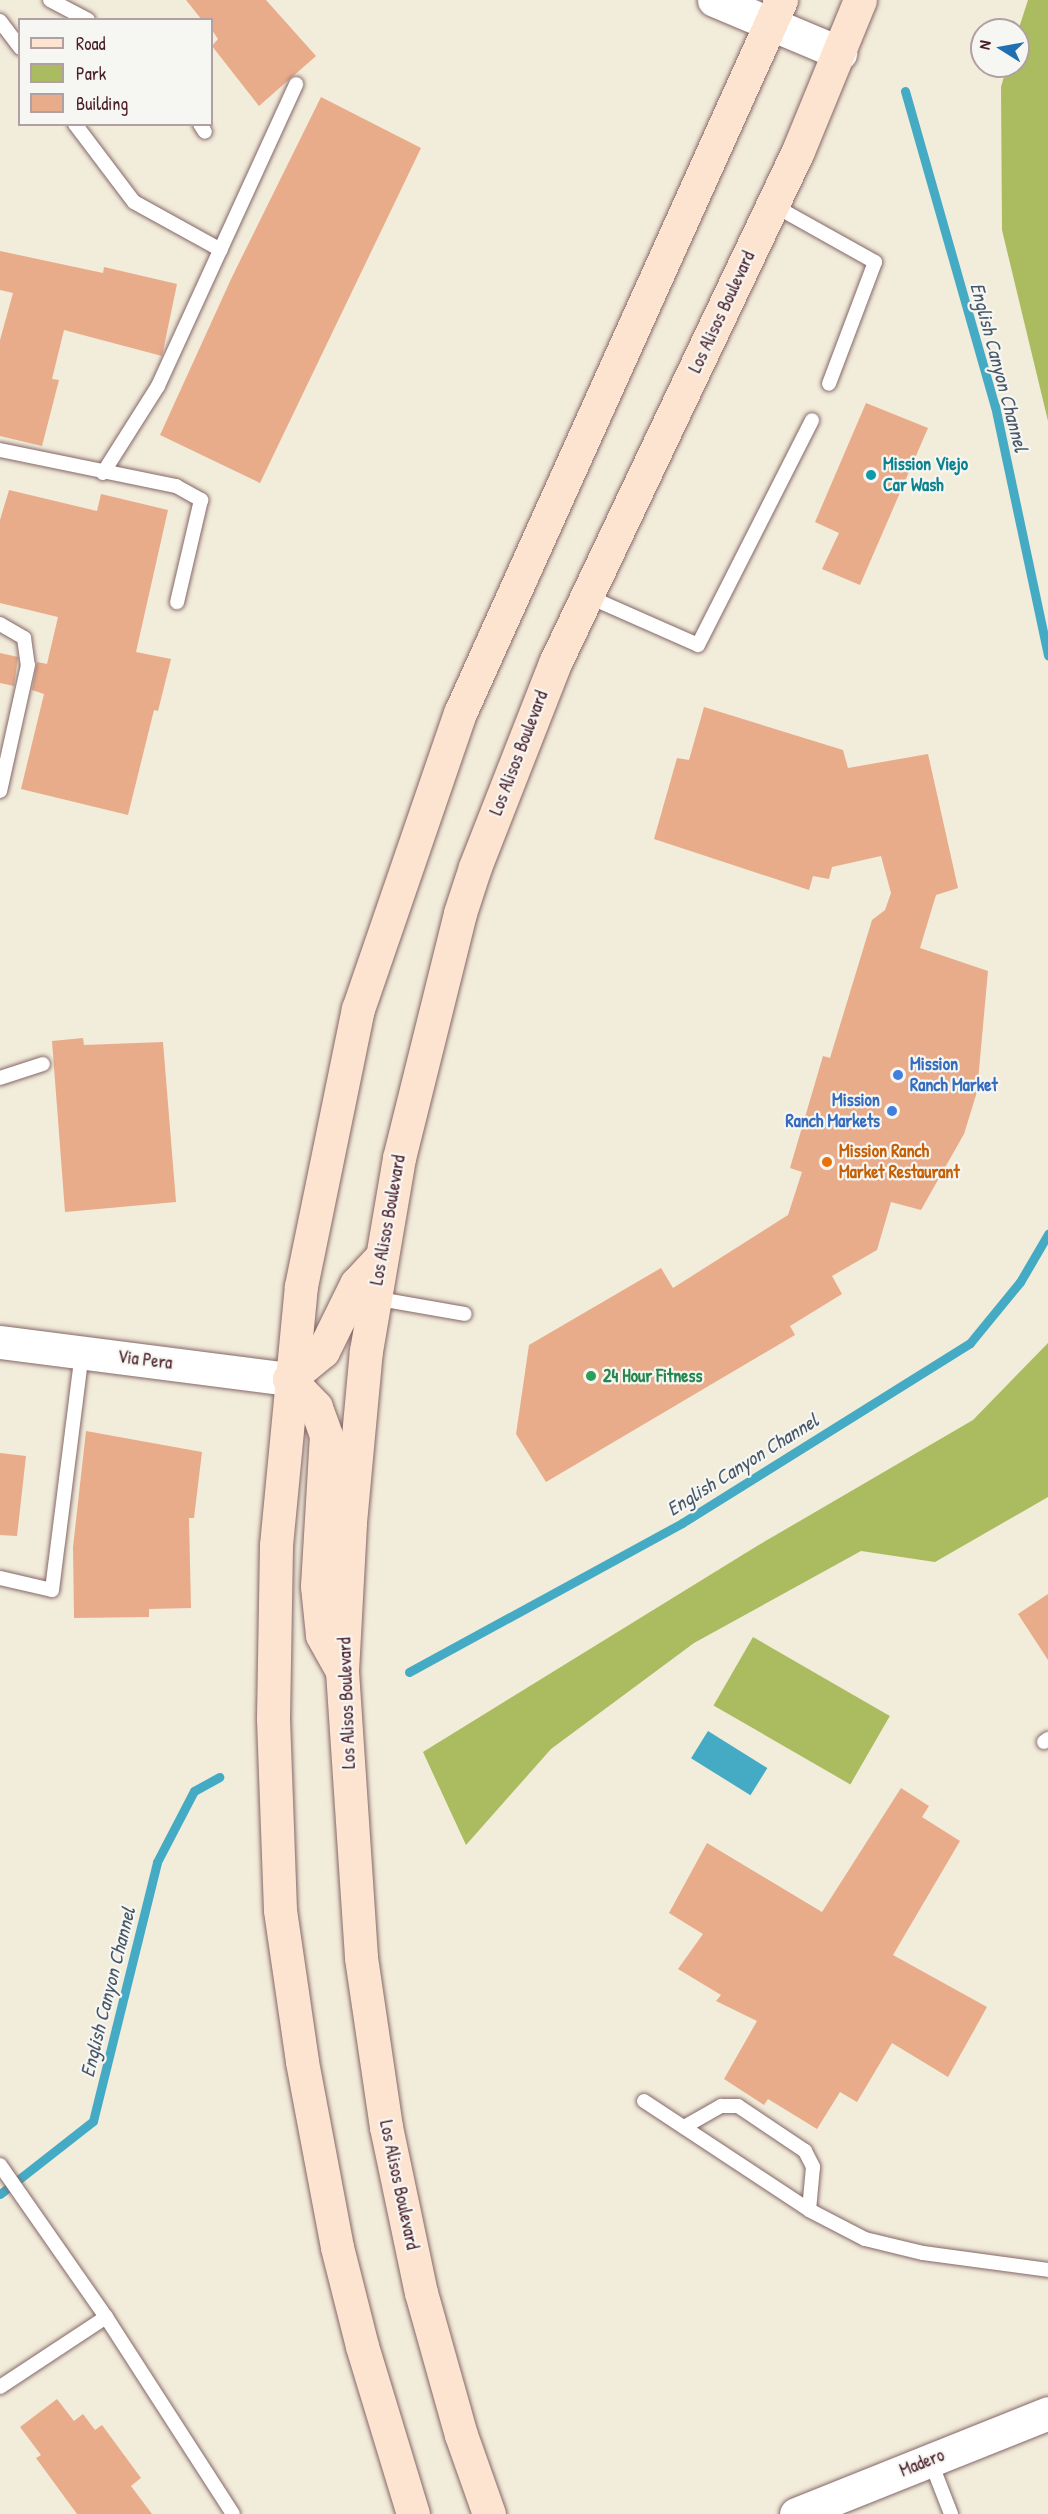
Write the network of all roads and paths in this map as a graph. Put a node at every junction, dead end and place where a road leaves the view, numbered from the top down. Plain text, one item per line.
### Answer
1 (50, 0) edge
2 (714, 0) edge
3 (860, 0) edge
4 (776, 12) edge
5 (84, 18) edge
6 (0, 21) edge
7 (18, 45) edge
8 (840, 53) junction
9 (296, 84) dead end
10 (77, 126) edge
11 (773, 205) junction
12 (220, 250) junction
13 (829, 384) dead end
14 (812, 420) dead end
15 (0, 450) edge
16 (103, 473) junction
17 (587, 596) junction
18 (177, 602) dead end
19 (0, 624) edge
20 (0, 791) edge
21 (43, 1064) dead end
22 (0, 1078) edge
23 (380, 1258) junction
24 (374, 1298) junction
25 (465, 1314) dead end
26 (0, 1342) edge
27 (82, 1352) junction
28 (289, 1379) junction
29 (0, 1578) edge
30 (342, 1671) junction
31 (644, 2101) dead end
32 (684, 2127) junction
33 (0, 2165) edge
34 (809, 2210) junction
35 (1048, 2270) edge
36 (106, 2318) junction
37 (0, 2387) edge
38 (1048, 2413) edge
39 (930, 2460) junction
40 (233, 2514) edge
41 (413, 2514) edge
42 (489, 2514) edge
43 (796, 2514) edge
44 (951, 2514) edge

1 - 5 lane
2 - 4 street
3 - 8 main road, Los Alisos Boulevard
4 - 8 street
4 - 28 main road
6 - 7 lane
8 - 11 main road, Los Alisos Boulevard
9 - 12 lane
10 - 12 lane
11 - 13 lane
11 - 17 main road, Los Alisos Boulevard
12 - 16 lane
14 - 17 lane
15 - 16 lane
16 - 18 lane
17 - 23 main road, Los Alisos Boulevard
19 - 20 lane
21 - 22 lane
23 - 24 main road, Los Alisos Boulevard
23 - 28 main road
24 - 25 lane
24 - 30 main road, Los Alisos Boulevard
26 - 27 street, Via Pera
27 - 28 street, Via Pera
27 - 29 lane
28 - 30 main road
28 - 41 main road
30 - 42 main road, Los Alisos Boulevard
31 - 32 lane
32 - 34 lane
32 - 34 lane
33 - 36 lane
34 - 35 lane
36 - 37 lane
36 - 40 lane
38 - 39 street, Madero
39 - 43 street, Madero
39 - 44 lane

